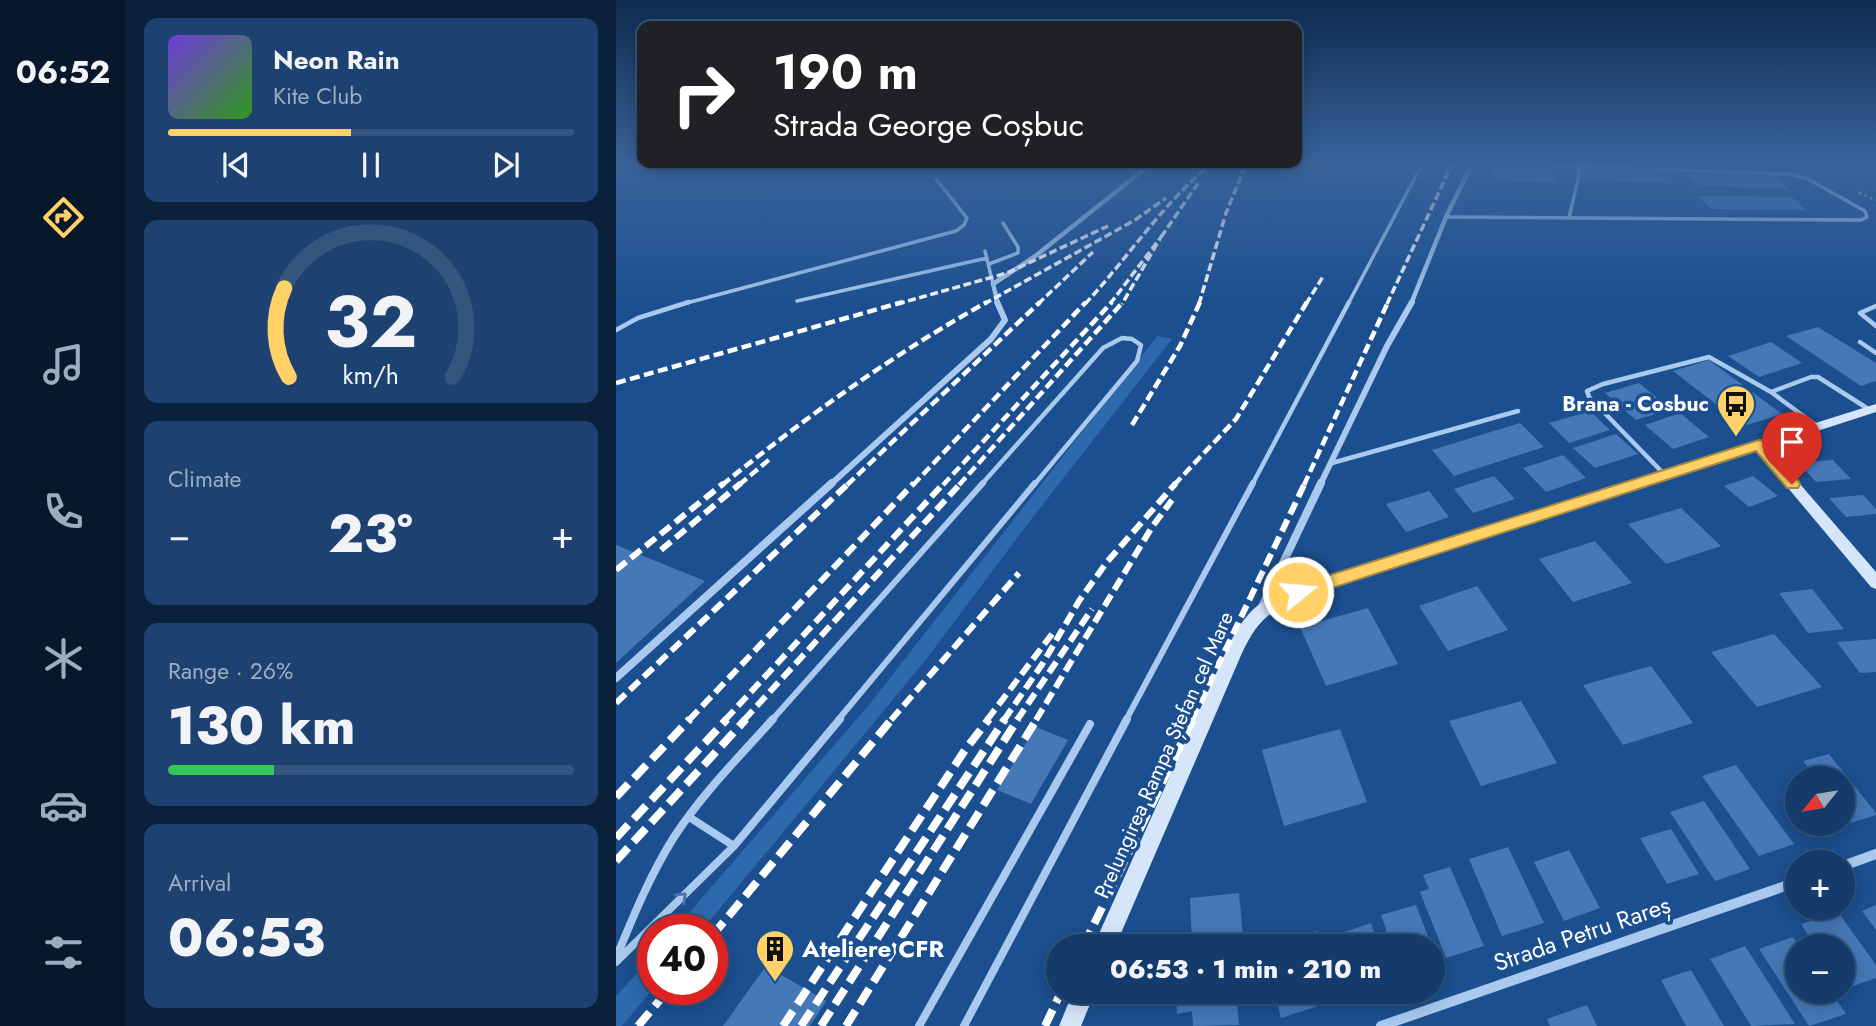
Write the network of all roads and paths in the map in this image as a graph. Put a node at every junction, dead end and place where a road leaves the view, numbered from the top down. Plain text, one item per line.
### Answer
1 (962, 212) edge
2 (1091, 212) edge
3 (1397, 212) edge
4 (1449, 212) edge
5 (1570, 212) edge
6 (1865, 212) edge
7 (1446, 217) junction
8 (1569, 218) junction
9 (1003, 223) dead end
10 (985, 251) dead end
11 (987, 258) junction
12 (989, 264) junction
13 (993, 284) junction
14 (797, 301) dead end
15 (1876, 306) edge
16 (1876, 327) edge
17 (616, 330) edge
18 (1860, 342) dead end
19 (1876, 353) edge
20 (1771, 392) junction
21 (1873, 409) edge
22 (1518, 411) dead end
23 (1817, 426) junction
24 (1759, 445) junction
25 (1332, 463) junction
26 (1664, 474) junction
27 (1876, 583) edge
28 (1262, 607) junction
29 (616, 678) edge
30 (1090, 724) dead end
31 (689, 817) junction
32 (734, 846) junction
33 (1876, 854) edge
34 (1855, 862) edge
35 (1785, 885) edge
36 (1110, 934) edge
37 (616, 960) edge
38 (1079, 1004) edge
39 (919, 1026) edge
40 (964, 1026) edge
41 (1070, 1026) edge
42 (1381, 1026) edge

1 - 17 lane
2 - 13 street
3 - 40 lane
4 - 7 street, Prelungirea Rampa Ștefan cel Mare
5 - 8 lane
6 - 8 lane
7 - 8 lane
7 - 25 street, Prelungirea Rampa Ștefan cel Mare
9 - 12 lane
10 - 11 lane
11 - 12 lane
11 - 14 lane
12 - 13 lane
13 - 29 street
15 - 16 lane
18 - 19 lane
20 - 21 lane
20 - 23 lane
20 - 26 lane
21 - 23 street
22 - 25 lane
23 - 24 street
24 - 26 street
24 - 27 street
25 - 28 street, Prelungirea Rampa Ștefan cel Mare
26 - 28 street
28 - 36 street, Prelungirea Rampa Ștefan cel Mare
30 - 39 lane
31 - 32 lane
31 - 32 lane
31 - 37 lane
37 -> 32 lane
33 - 34 street
35 - 42 street, Strada Petru Rareș
38 - 41 street

